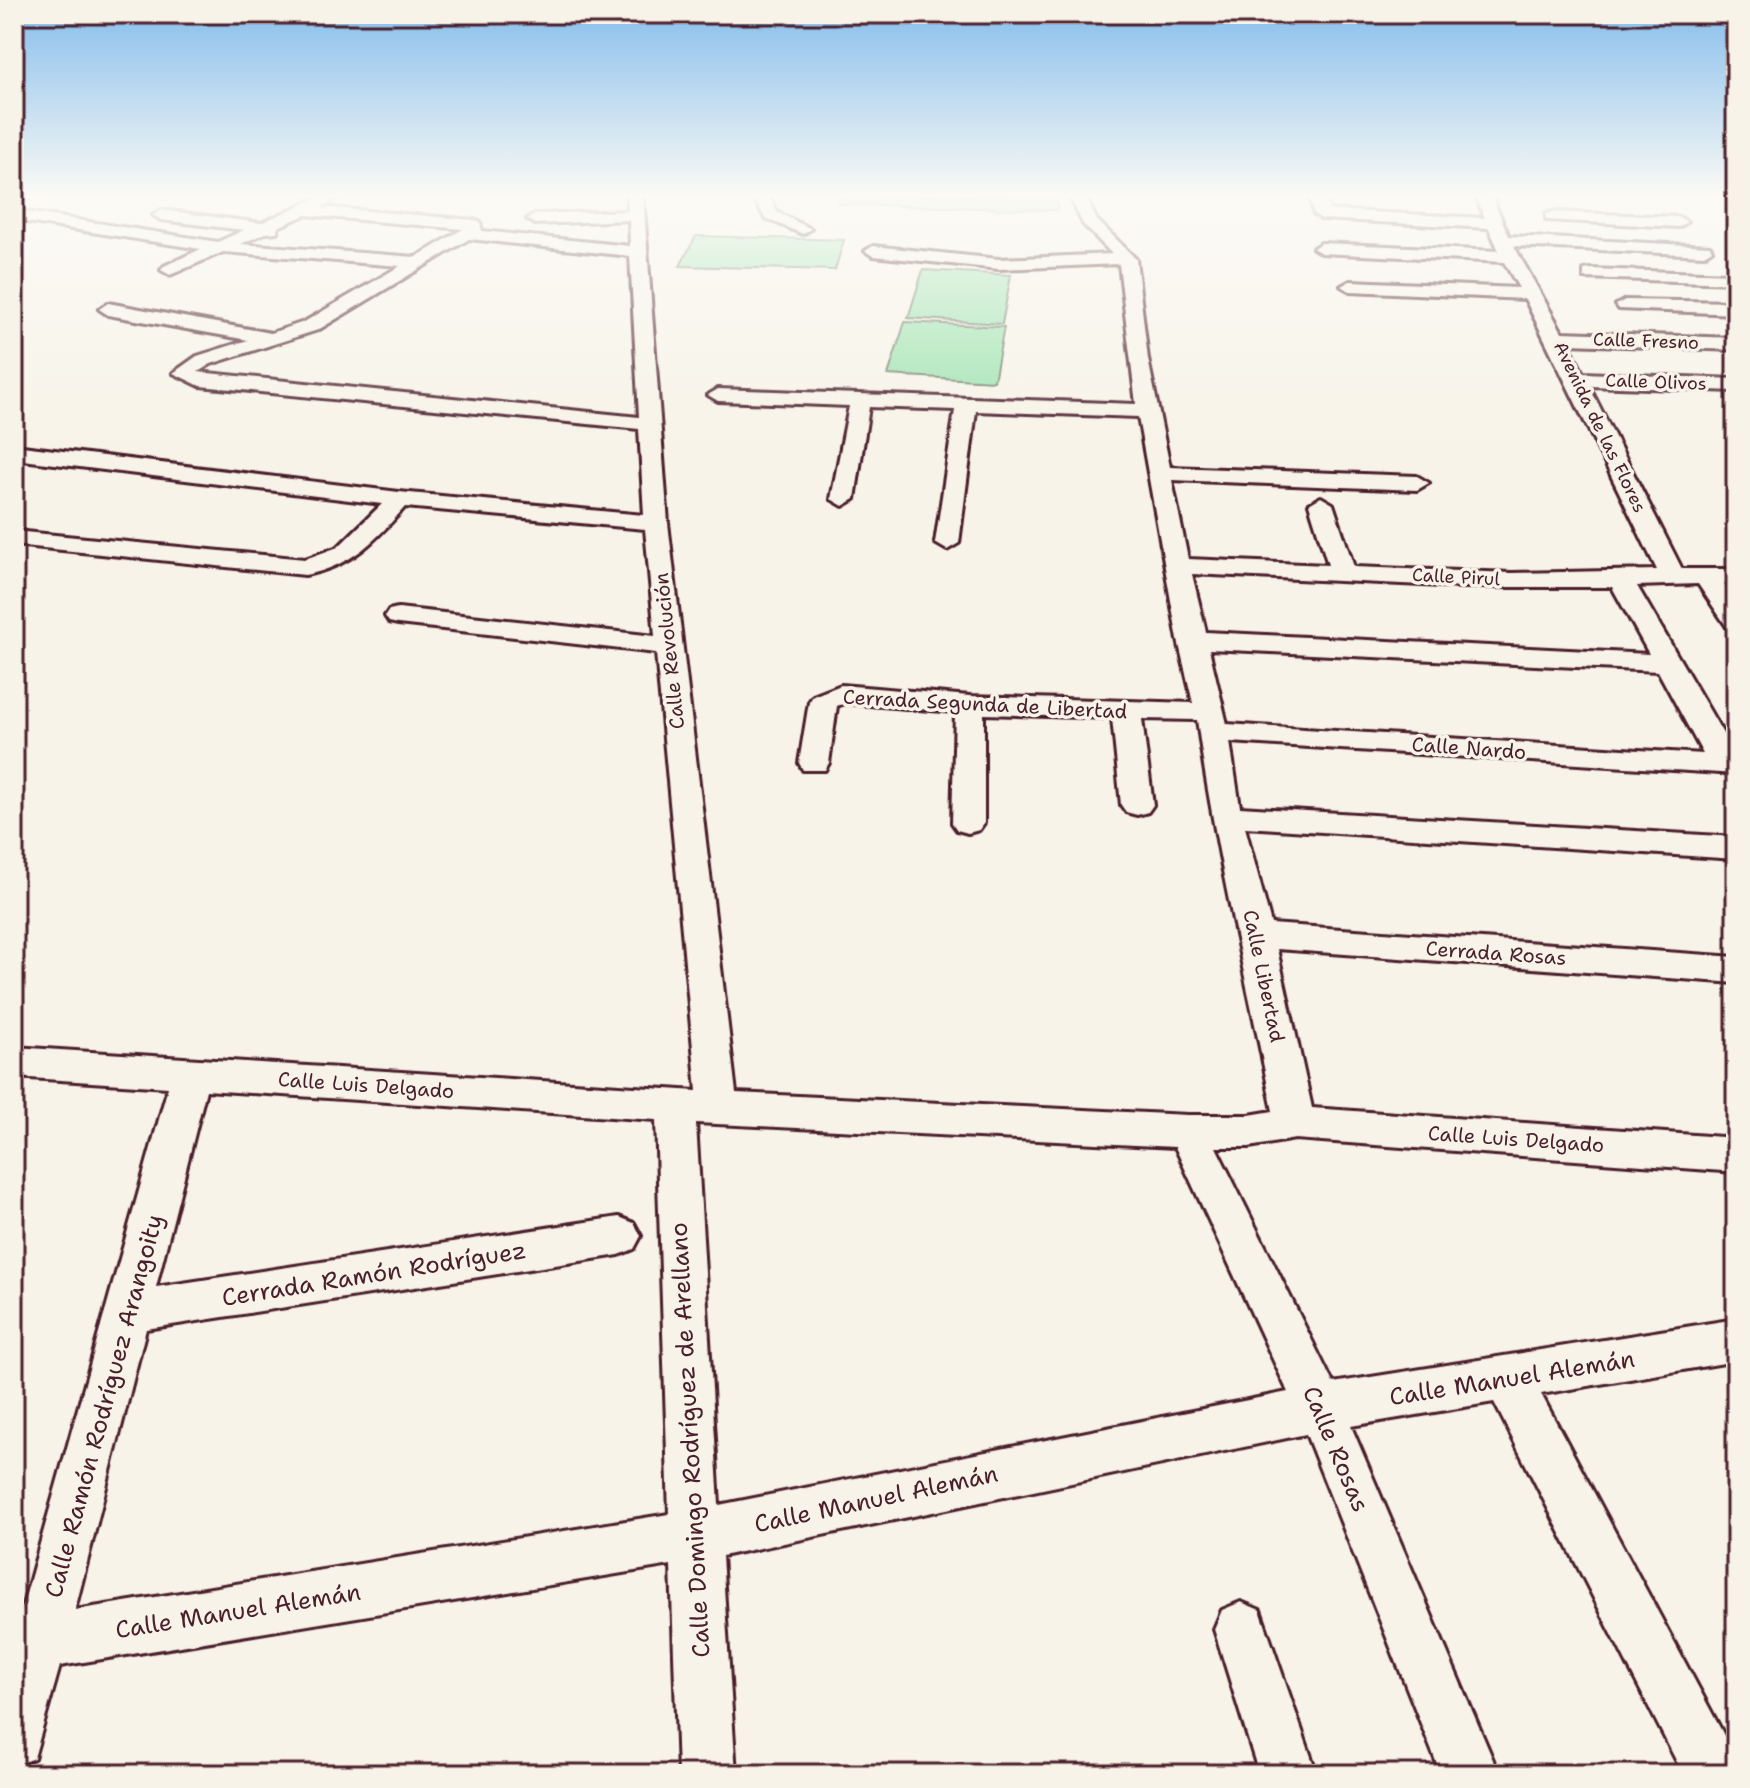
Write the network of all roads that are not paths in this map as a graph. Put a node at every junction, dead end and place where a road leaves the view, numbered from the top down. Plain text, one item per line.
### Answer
1 (392, 278) edge
2 (640, 278) edge
3 (1127, 278) edge
4 (1523, 278) edge
5 (1669, 278) edge
6 (1733, 282) edge
7 (1350, 286) dead end
8 (1532, 294) junction
9 (1625, 305) dead end
10 (1736, 308) edge
11 (108, 309) dead end
12 (1556, 338) junction
13 (277, 339) junction
14 (1736, 344) edge
15 (1577, 379) junction
16 (1736, 385) edge
17 (1012, 387) dead end
18 (718, 395) dead end
19 (860, 400) junction
20 (1145, 402) junction
21 (966, 405) junction
22 (649, 424) junction
23 (14, 452) edge
24 (1160, 473) junction
25 (1417, 483) dead end
26 (399, 499) junction
27 (843, 499) dead end
28 (1321, 504) dead end
29 (656, 523) junction
30 (14, 538) edge
31 (947, 543) dead end
32 (1177, 566) junction
33 (1343, 572) junction
34 (1672, 575) junction
35 (1705, 575) junction
36 (1736, 577) edge
37 (1621, 580) junction
38 (398, 616) dead end
39 (1736, 621) edge
40 (1192, 640) junction
41 (668, 646) junction
42 (1668, 663) junction
43 (970, 705) junction
44 (1126, 711) junction
45 (1211, 722) junction
46 (814, 763) dead end
47 (1731, 765) edge
48 (1137, 805) dead end
49 (1226, 816) junction
50 (968, 823) dead end
51 (1736, 848) edge
52 (1256, 935) junction
53 (1736, 970) edge
54 (14, 1062) edge
55 (131, 1067) junction
56 (191, 1073) junction
57 (14, 1083) edge
58 (696, 1106) junction
59 (1295, 1123) junction
60 (1188, 1131) junction
61 (1736, 1155) edge
62 (619, 1236) dead end
63 (130, 1311) junction
64 (1736, 1340) edge
65 (1508, 1380) junction
66 (1320, 1408) junction
67 (694, 1536) junction
68 (1241, 1629) dead end
69 (27, 1645) edge
70 (14, 1738) edge
71 (707, 1774) edge
72 (1288, 1774) edge
73 (1470, 1774) edge
74 (1714, 1774) edge

1 - 13 street
2 - 22 street, Calle Revolución
3 - 20 street, Calle Libertad
4 - 8 street, Avenida de las Flores
5 - 6 street
7 - 8 street
8 - 12 street, Avenida de las Flores
9 - 10 street
11 - 13 street
12 - 14 street, Calle Fresno
12 - 15 street, Avenida de las Flores
13 - 22 street
15 - 16 street, Calle Olivos
15 - 34 street, Avenida de las Flores
17 - 20 street
18 - 19 street
19 - 21 street
19 - 27 street
20 - 21 street
20 - 24 street, Calle Libertad
21 - 31 street
22 - 29 street, Calle Revolución
23 - 26 street
24 - 25 street
24 - 32 street, Calle Libertad
26 - 29 street
26 - 30 street
28 - 33 street
29 - 41 street, Calle Revolución
32 - 33 street, Calle Pirul
32 - 40 street, Calle Libertad
33 - 37 street, Calle Pirul
34 - 35 street, Calle Pirul
34 - 37 street, Calle Pirul
35 - 36 street, Calle Pirul
35 - 39 street
37 - 42 street
38 - 41 street
40 - 42 street
40 - 45 street, Calle Libertad
41 - 58 street, Calle Revolución
42 - 47 street
43 - 44 street, Cerrada Segunda de Libertad
43 - 46 street, Cerrada Segunda de Libertad
43 - 50 street
44 - 45 street, Cerrada Segunda de Libertad
44 - 48 street
45 - 47 street, Calle Nardo
45 - 49 street, Calle Libertad
49 - 51 street
49 - 52 street, Calle Libertad
52 - 53 street, Cerrada Rosas
52 - 59 street, Calle Libertad
54 - 55 street, Calle Luis Delgado
55 - 56 street, Calle Luis Delgado
55 - 57 street
56 - 58 street, Calle Luis Delgado
56 - 63 street, Calle Ramón Rodríguez Arangoity
58 - 60 street
58 - 67 street, Calle Domingo Rodríguez de Arellano
59 - 60 street
59 - 61 street, Calle Luis Delgado
60 - 66 street, Calle Rosas
62 - 63 street, Cerrada Ramón Rodríguez
63 - 69 street, Calle Ramón Rodríguez Arangoity
64 - 65 street, Calle Manuel Alemán
65 - 66 street, Calle Manuel Alemán
65 - 74 street
66 - 67 street, Calle Manuel Alemán
66 - 73 street, Calle Rosas
67 - 69 street, Calle Manuel Alemán
67 - 71 street, Calle Domingo Rodríguez de Arellano
68 - 72 street
69 - 70 street, Calle Ramón Rodríguez Arangoity

